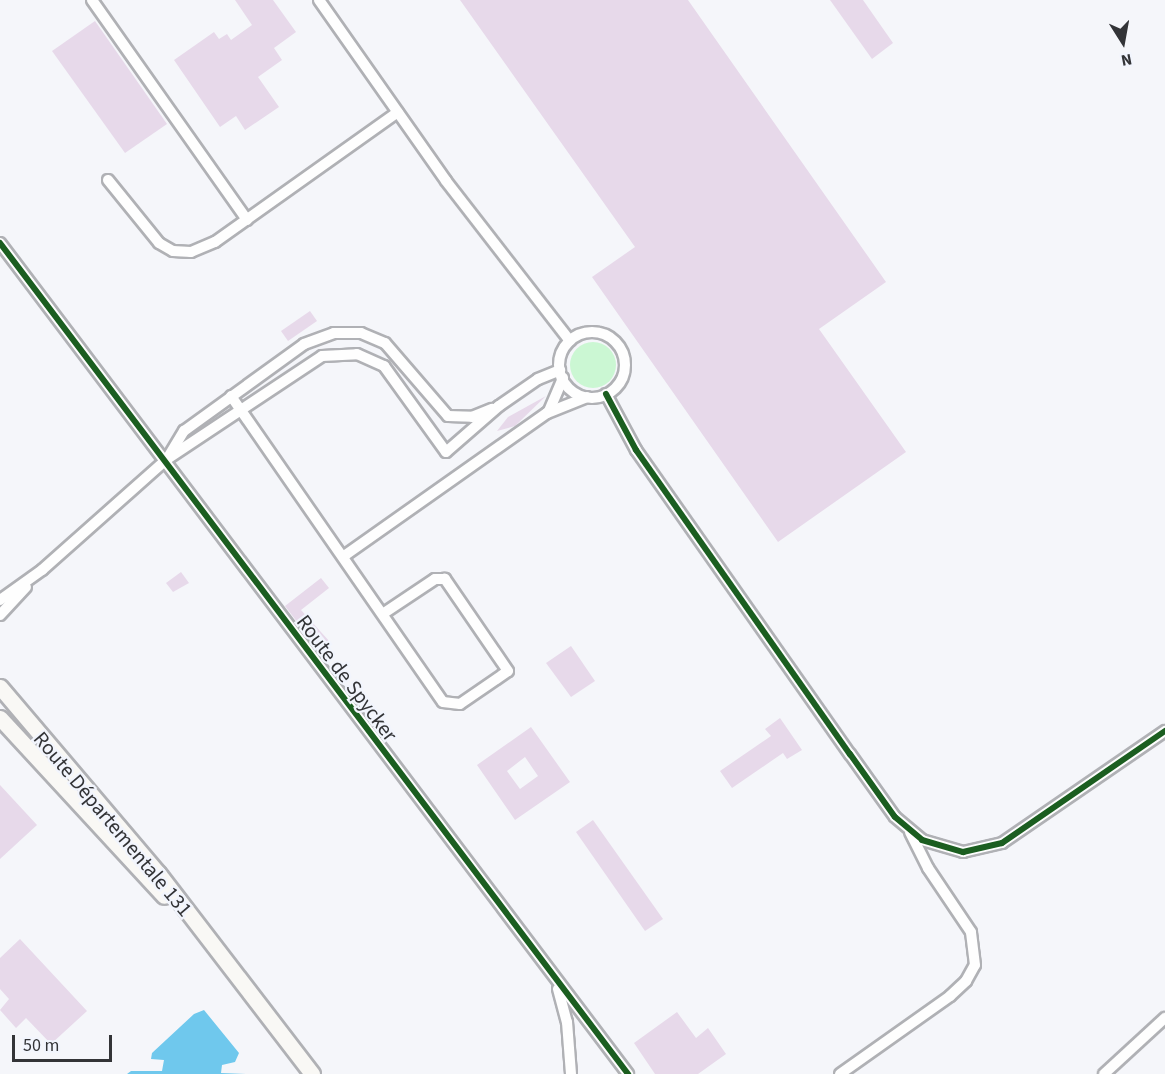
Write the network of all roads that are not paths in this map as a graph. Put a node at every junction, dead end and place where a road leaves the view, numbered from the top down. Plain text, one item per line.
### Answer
1 (92, 0) edge
2 (319, 0) edge
3 (398, 112) junction
4 (108, 180) dead end
5 (247, 220) junction
6 (0, 243) edge
7 (570, 341) junction
8 (561, 374) junction
9 (606, 394) junction
10 (231, 396) junction
11 (587, 397) junction
12 (499, 406) junction
13 (241, 410) junction
14 (547, 413) junction
15 (167, 459) junction
16 (344, 556) junction
17 (42, 570) junction
18 (0, 600) edge
19 (384, 613) junction
20 (0, 615) edge
21 (0, 687) edge
22 (0, 718) edge
23 (1165, 731) edge
24 (910, 832) junction
25 (224, 962) junction
26 (555, 982) junction
27 (1165, 1017) edge
28 (312, 1074) edge
29 (571, 1074) edge
30 (628, 1074) edge
31 (840, 1074) edge
32 (1104, 1074) edge

1 - 5 street
2 - 3 street
3 - 5 street
3 - 7 street
4 - 5 street
6 - 15 street, Route de Spycker
7 - 8 street
7 - 9 street
8 - 11 street
8 - 12 street
8 - 14 street
9 - 11 street
9 - 24 street
10 - 12 street
10 - 13 street
10 - 15 street
11 - 14 street
12 - 13 street
13 - 15 street
13 - 16 street
14 - 16 street
15 - 17 street
15 - 26 street, Route de Spycker
16 - 19 street
17 - 18 street
17 - 20 street
19 - 19 street
21 - 25 main road, Route Départementale 131
22 - 25 main road, Route Départementale 131
23 - 24 street
24 - 31 street
25 - 28 main road, Route Départementale 131
26 - 29 street, Route de Spycker
26 - 30 street, Route de Spycker
27 - 32 street

